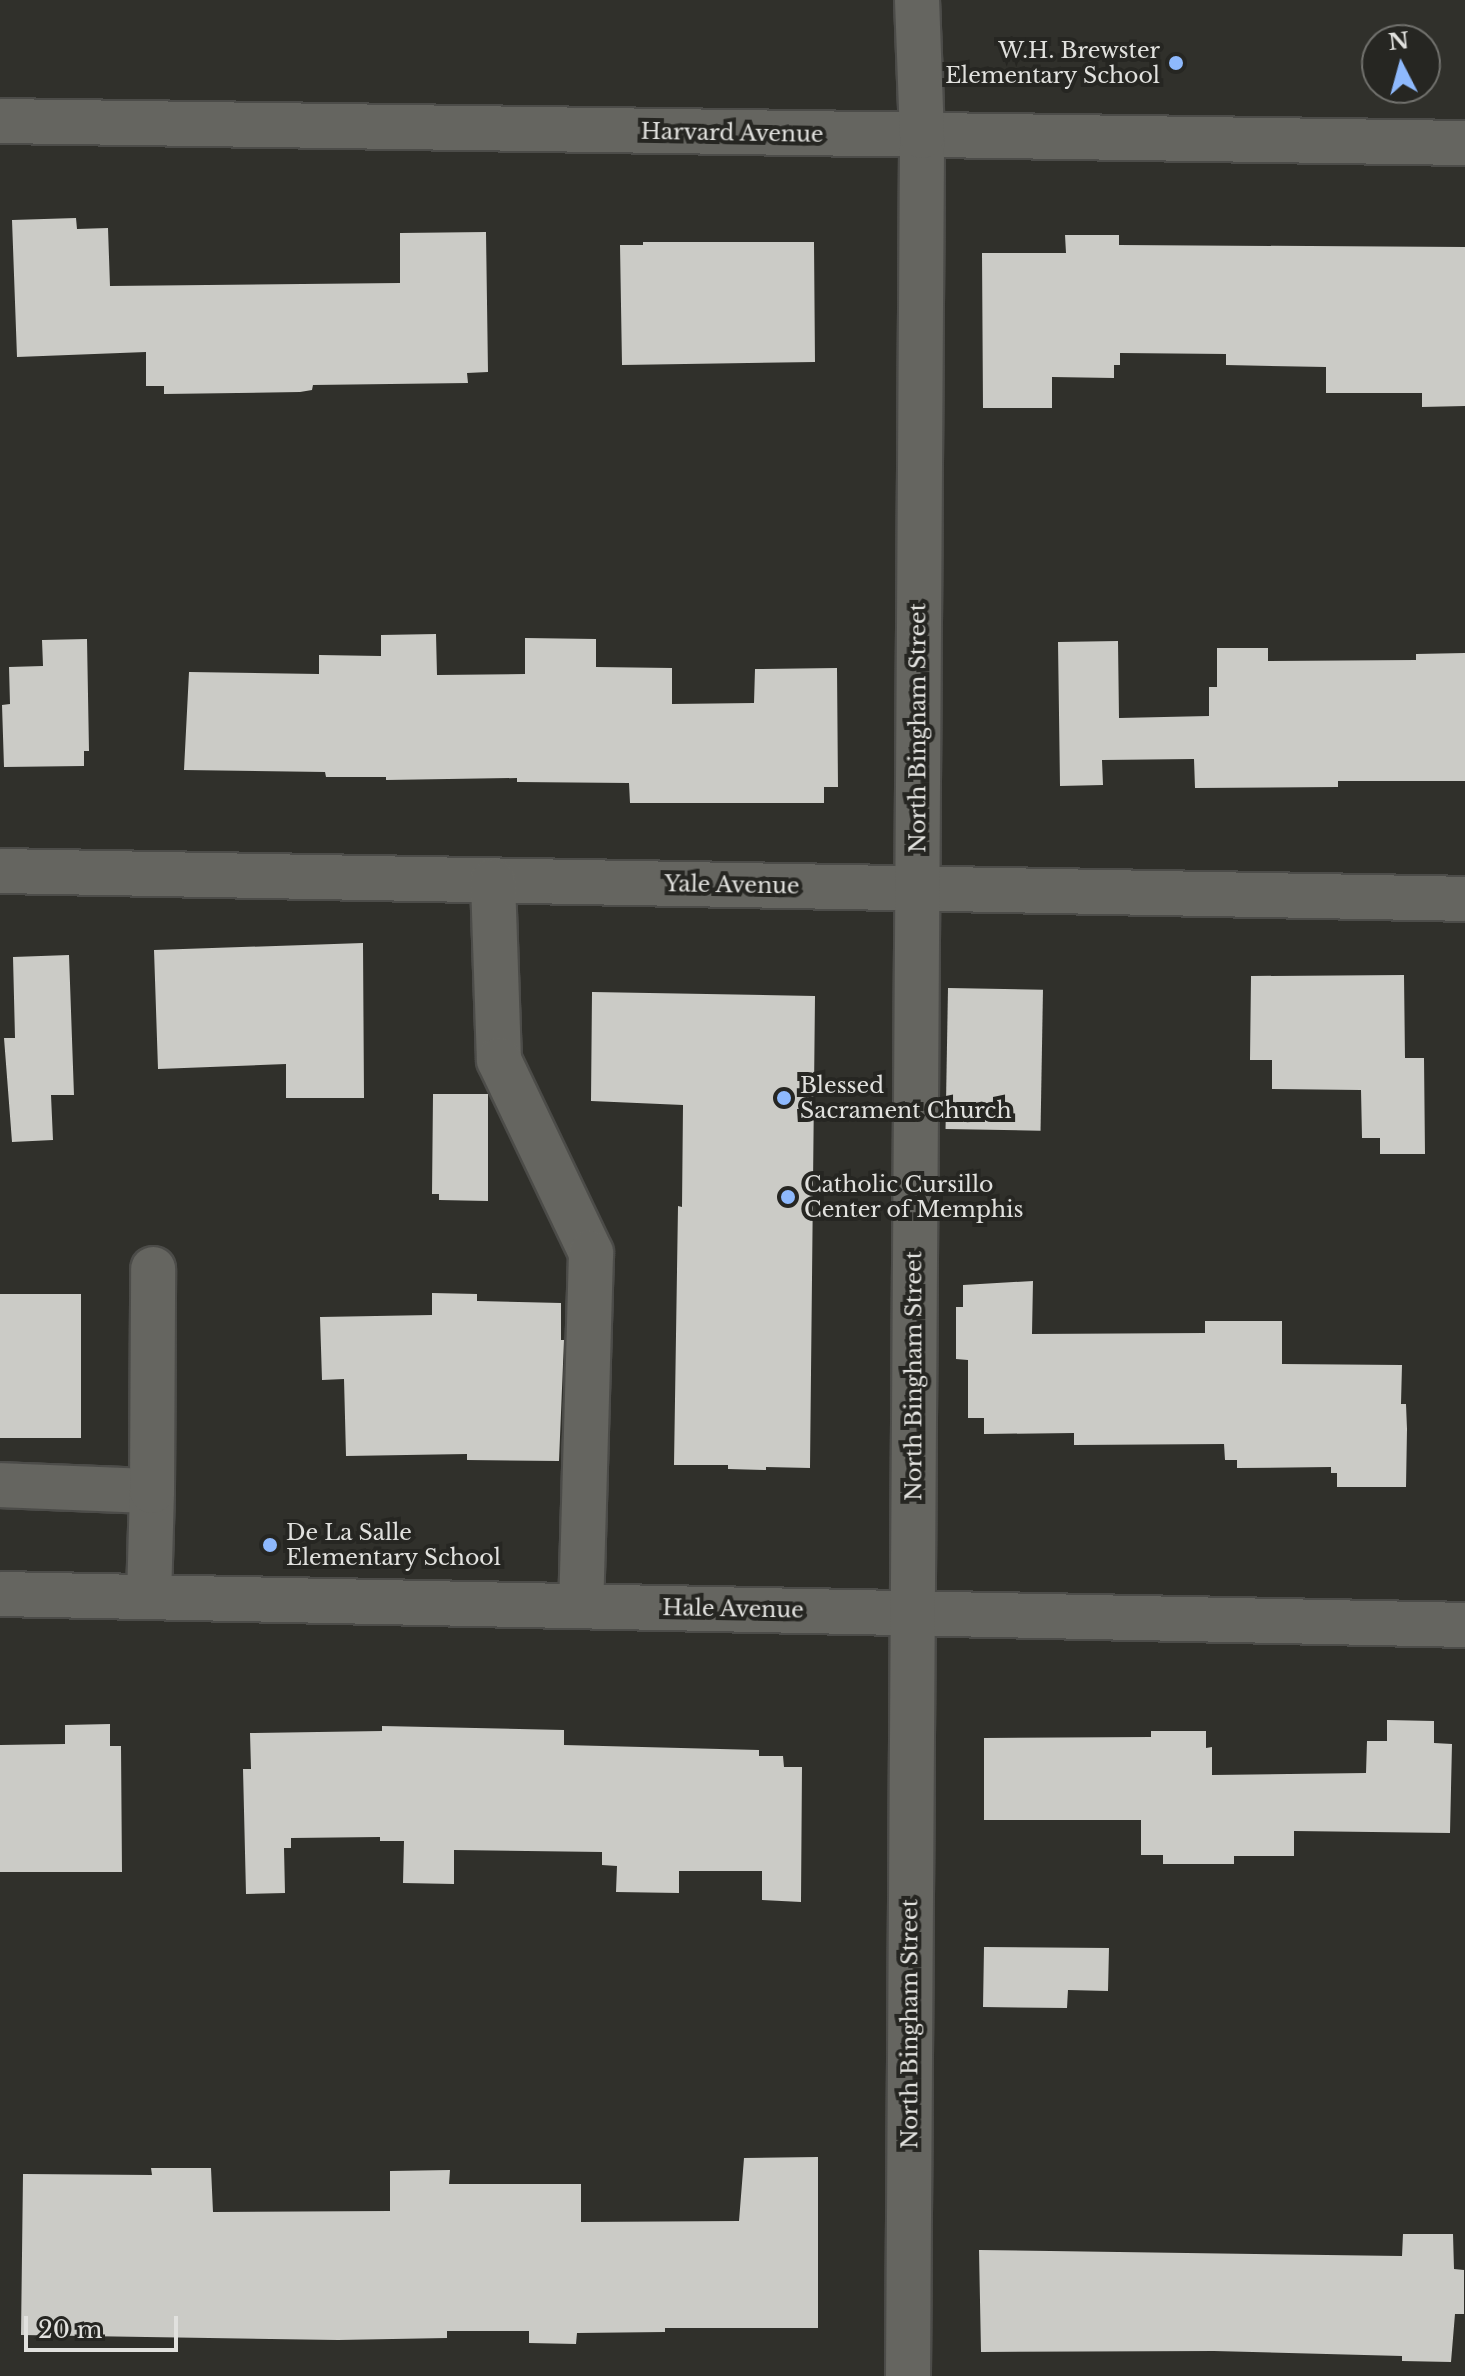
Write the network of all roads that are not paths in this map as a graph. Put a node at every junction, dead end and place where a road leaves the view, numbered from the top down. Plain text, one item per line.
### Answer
1 (917, 0) edge
2 (0, 121) edge
3 (922, 136) junction
4 (1465, 143) edge
5 (0, 871) edge
6 (493, 881) junction
7 (917, 889) junction
8 (1465, 899) edge
9 (153, 1269) dead end
10 (0, 1485) edge
11 (152, 1491) junction
12 (0, 1594) edge
13 (149, 1597) junction
14 (581, 1606) junction
15 (912, 1613) junction
16 (1465, 1625) edge
17 (908, 2376) edge

1 - 3 street, North Bingham Street
2 - 3 street, Harvard Avenue
3 - 4 street, Harvard Avenue
3 - 7 street, North Bingham Street
5 - 6 street, Yale Avenue
6 - 7 street, Yale Avenue
6 - 14 street
7 - 8 street, Yale Avenue
7 - 15 street, North Bingham Street
9 - 11 street
10 - 11 street
11 - 13 street
12 - 13 street, Hale Avenue
13 - 14 street, Hale Avenue
14 - 15 street, Hale Avenue
15 - 16 street, Hale Avenue
15 - 17 street, North Bingham Street

